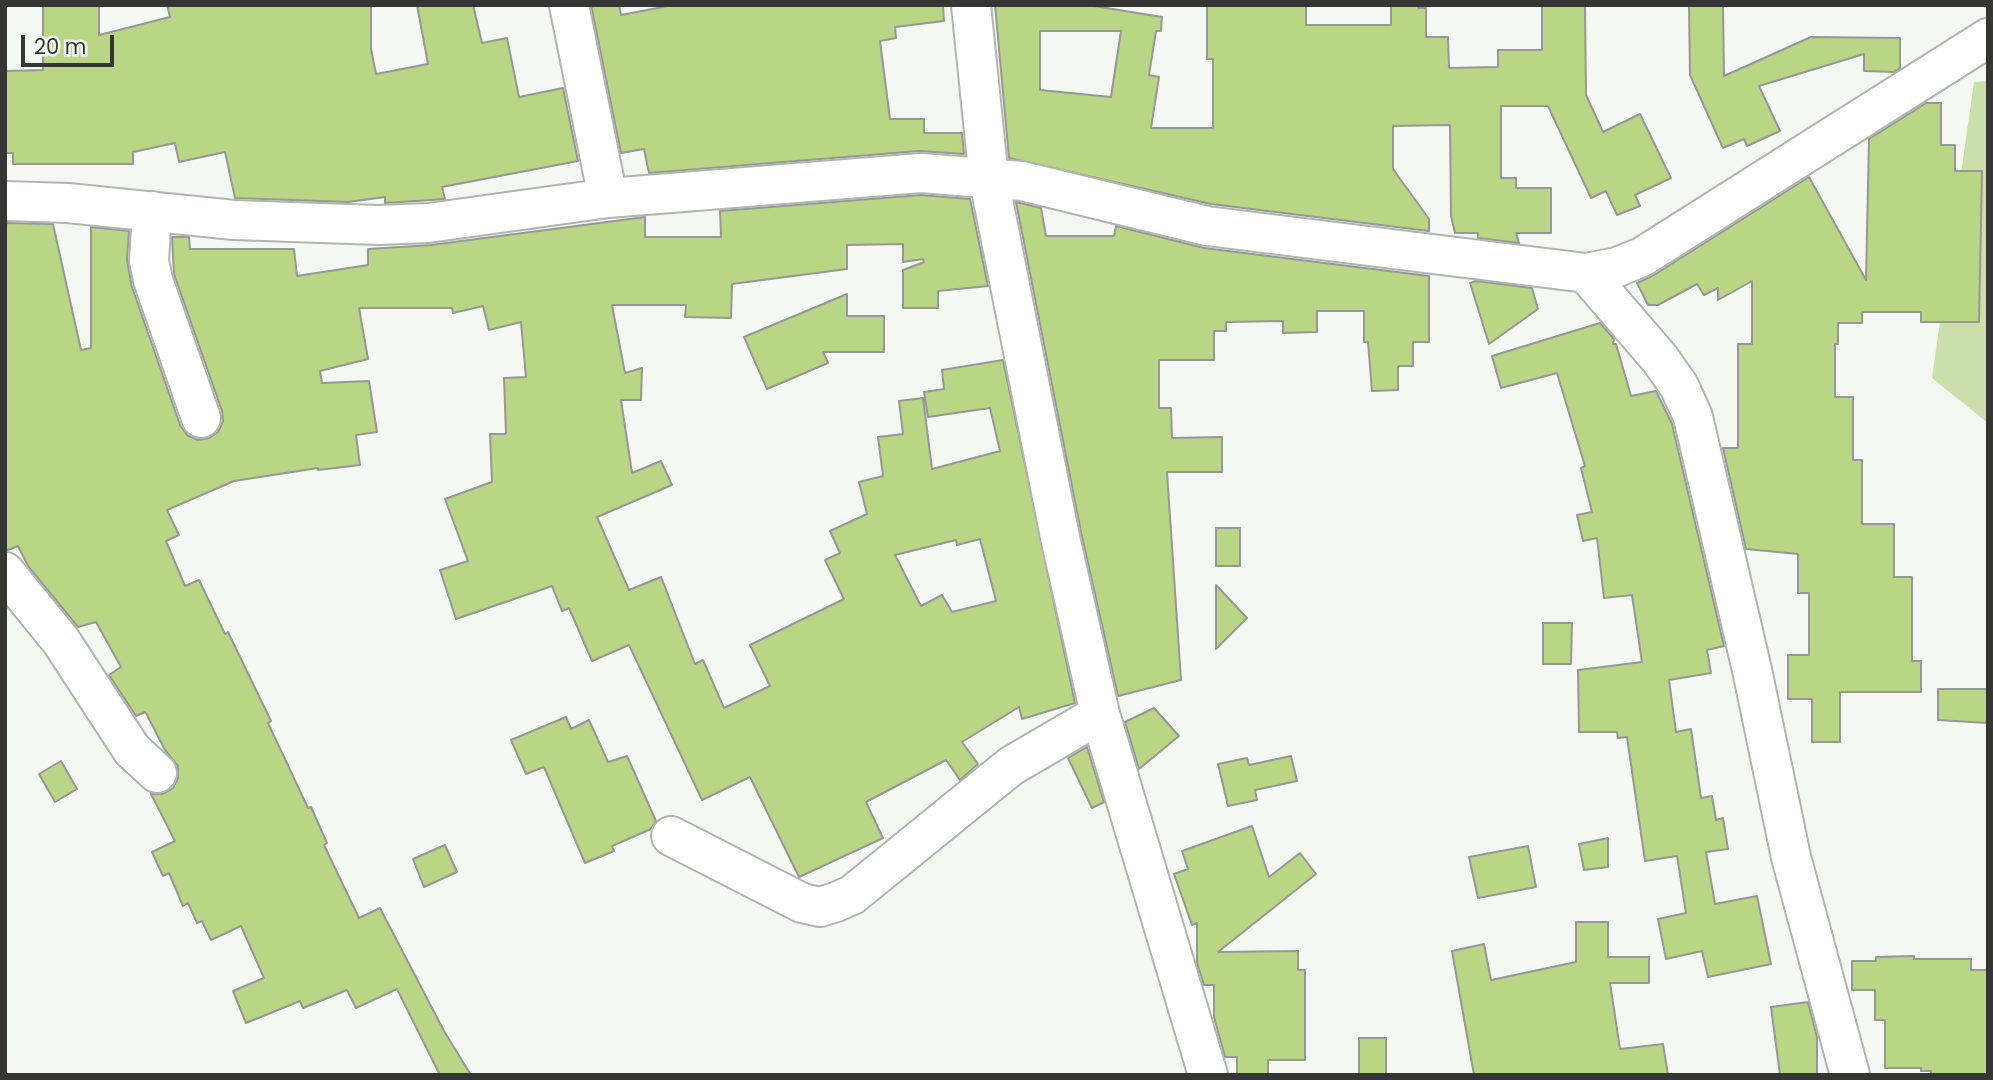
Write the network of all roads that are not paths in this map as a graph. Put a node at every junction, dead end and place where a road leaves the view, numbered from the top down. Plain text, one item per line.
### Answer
1 (569, 5) edge
2 (971, 5) edge
3 (1988, 38) edge
4 (989, 180) junction
5 (608, 198) junction
6 (5, 201) edge
7 (152, 211) junction
8 (1586, 273) junction
9 (201, 418) dead end
10 (5, 572) edge
11 (1100, 714) junction
12 (157, 774) dead end
13 (671, 836) dead end
14 (1208, 1075) edge
15 (1850, 1075) edge

1 - 5 street
2 - 4 street
3 - 8 street
4 - 5 street
4 - 8 street
4 - 11 street
5 - 7 street
6 - 7 street
7 - 9 street
8 - 15 street
10 - 12 street
11 - 13 street
11 - 14 street

